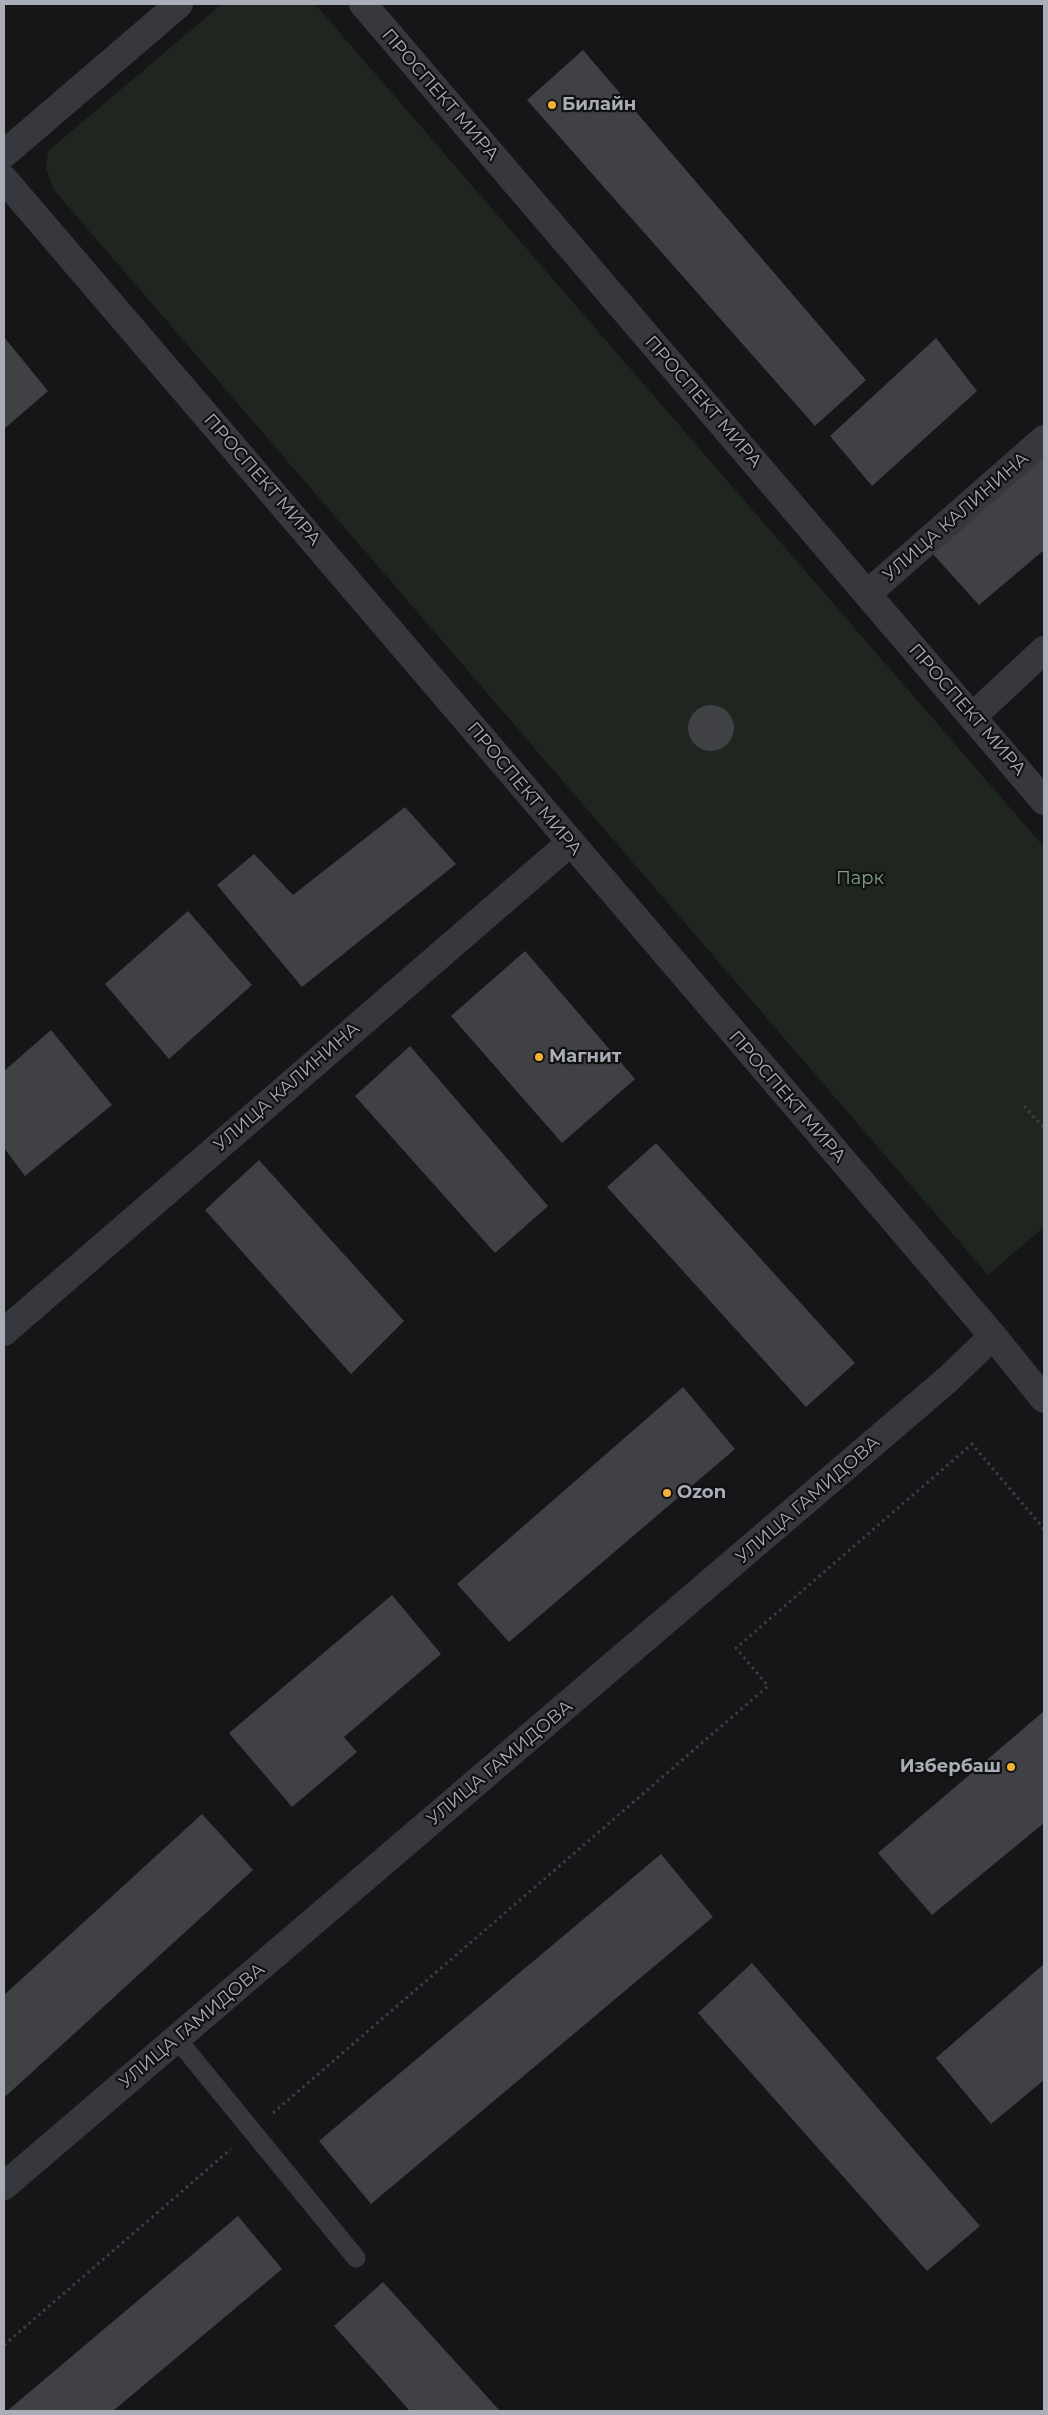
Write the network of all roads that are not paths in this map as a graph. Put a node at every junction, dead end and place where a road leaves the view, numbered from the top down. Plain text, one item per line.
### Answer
1 (180, 4) edge
2 (363, 4) edge
3 (4, 154) edge
4 (4, 179) edge
5 (1044, 439) edge
6 (868, 594) junction
7 (1040, 657) edge
8 (972, 717) junction
9 (1044, 801) edge
10 (571, 842) junction
11 (4, 1332) edge
12 (993, 1336) junction
13 (1044, 1399) edge
14 (177, 2039) junction
15 (4, 2186) edge
16 (356, 2258) dead end

1 - 3 street
2 - 6 street, ПРОСПЕКТ МИРА
4 - 10 street, ПРОСПЕКТ МИРА
5 - 6 street, УЛИЦА КАЛИНИНА
6 - 8 street, ПРОСПЕКТ МИРА
7 - 8 street
8 - 9 street, ПРОСПЕКТ МИРА
10 - 11 street, УЛИЦА КАЛИНИНА
10 - 12 street, ПРОСПЕКТ МИРА
12 - 13 street, ПРОСПЕКТ МИРА
12 - 14 street, УЛИЦА ГАМИДОВА
14 - 15 street, УЛИЦА ГАМИДОВА
14 - 16 lane

